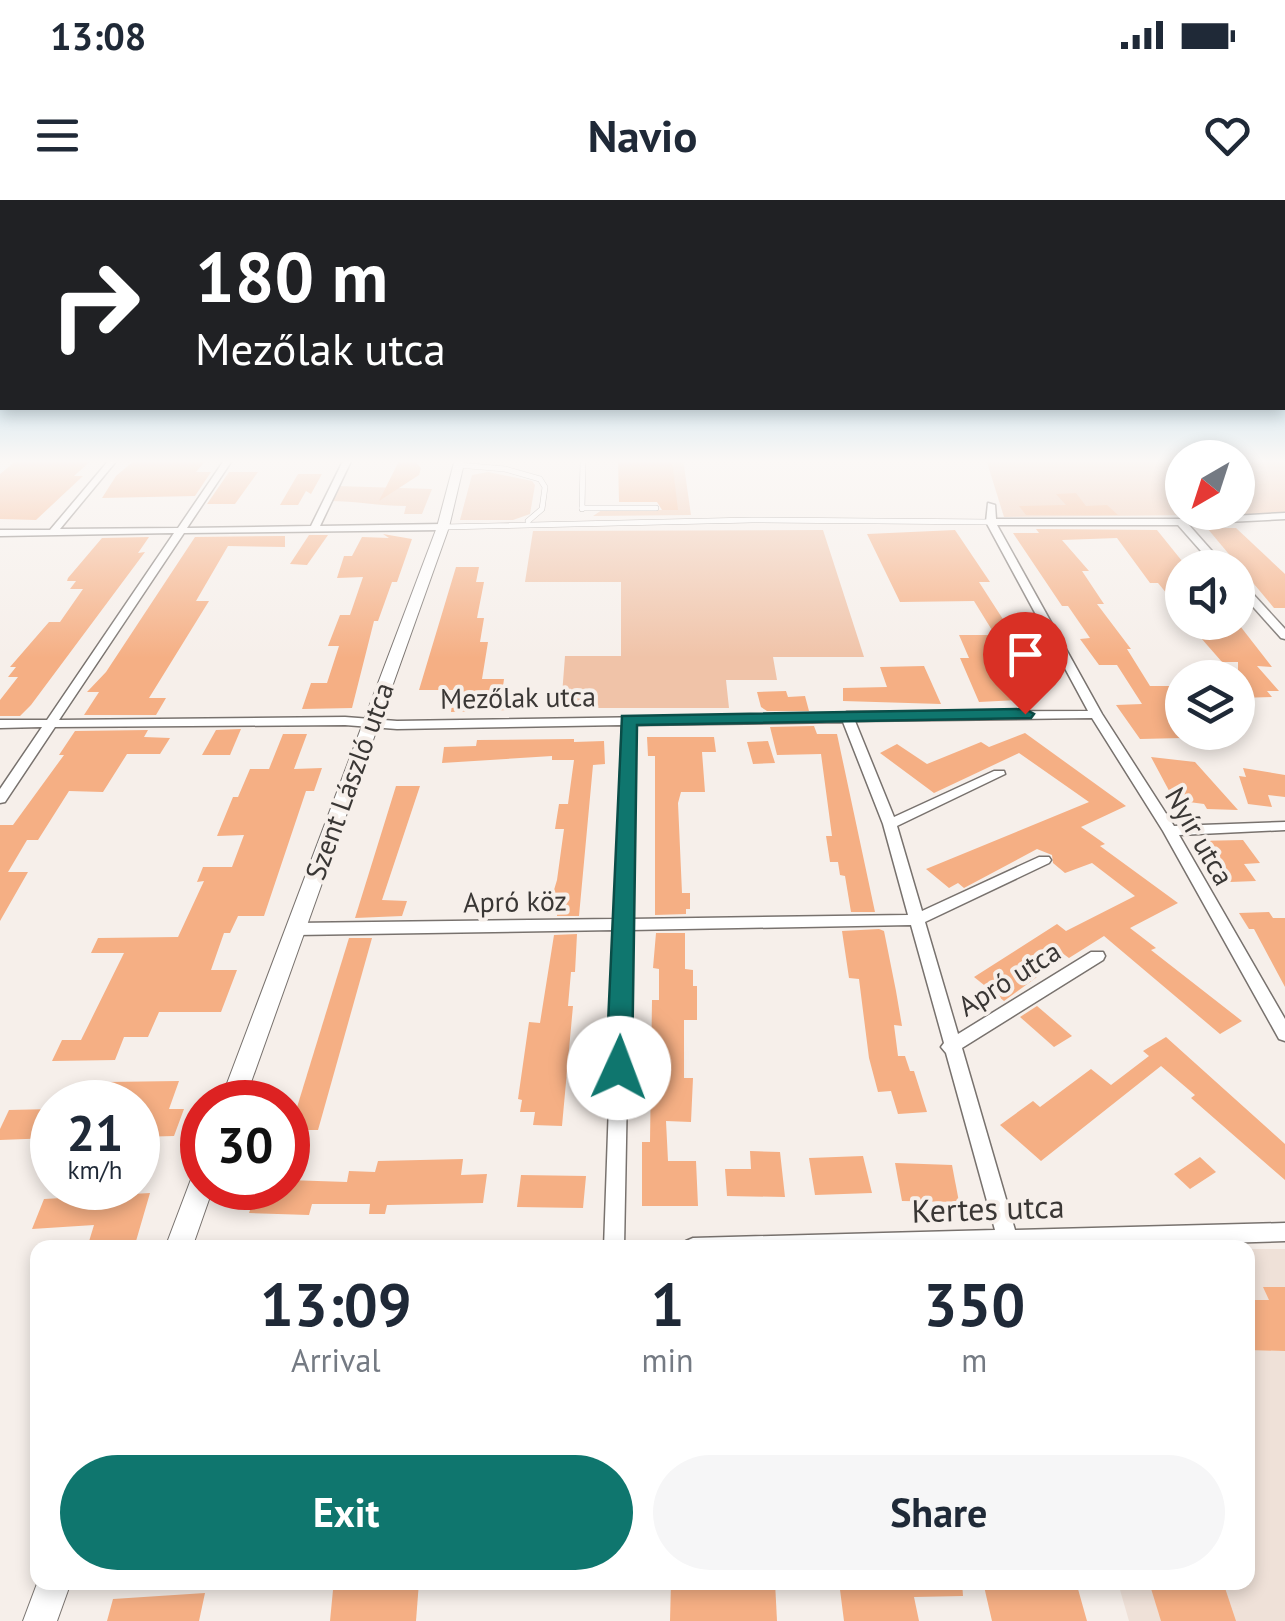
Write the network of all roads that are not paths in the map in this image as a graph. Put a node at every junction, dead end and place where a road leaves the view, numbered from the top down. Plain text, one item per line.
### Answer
1 (59, 525) edge
2 (183, 525) edge
3 (502, 525) edge
4 (993, 525) edge
5 (315, 527) joint
6 (443, 527) junction
7 (180, 529) junction
8 (1188, 530) edge
9 (54, 532) junction
10 (0, 533) edge
11 (1206, 550) edge
12 (1255, 603) edge
13 (1285, 636) edge
14 (1096, 714) junction
15 (847, 716) junction
16 (628, 720) junction
17 (50, 723) junction
18 (370, 723) junction
19 (0, 724) edge
20 (999, 774) dead end
21 (0, 798) edge
22 (890, 824) junction
23 (1285, 826) edge
24 (1170, 830) junction
25 (1044, 860) dead end
26 (916, 920) junction
27 (623, 923) junction
28 (295, 929) junction
29 (1097, 956) dead end
30 (1285, 1034) edge
31 (950, 1047) junction
32 (240, 1080) edge
33 (192, 1210) edge
34 (1285, 1232) edge
35 (1007, 1238) junction
36 (181, 1240) edge
37 (614, 1240) edge
38 (944, 1240) edge
39 (51, 1590) edge
40 (40, 1621) edge

1 - 9 street
2 - 7 street
3 - 6 lane
4 - 14 street, Nyír utca
5 - 6 street
5 - 7 street
6 - 18 street, Szent László utca
7 - 9 street
7 - 17 street
8 - 11 street
9 - 10 street
12 - 13 street
14 - 15 street, Mezőlak utca
14 - 24 street, Nyír utca
15 - 16 street, Mezőlak utca
15 - 22 street, Apró utca
16 - 18 street, Mezőlak utca
16 - 27 street
17 - 18 street, Mezőlak utca
17 - 19 street, Mezőlak utca
17 - 21 street
18 - 28 street, Szent László utca
20 - 22 street
22 - 26 street, Apró utca
23 - 24 street
24 - 30 street, Nyír utca
25 - 26 street
26 - 27 street, Apró köz
26 - 31 street, Apró utca
27 - 28 street, Apró köz
27 - 37 street
28 - 32 street, Szent László utca
29 - 31 street, Apró utca
31 - 35 street, Apró utca
33 - 36 street
34 - 35 street, Kertes utca
35 - 38 street, Kertes utca
39 - 40 street

